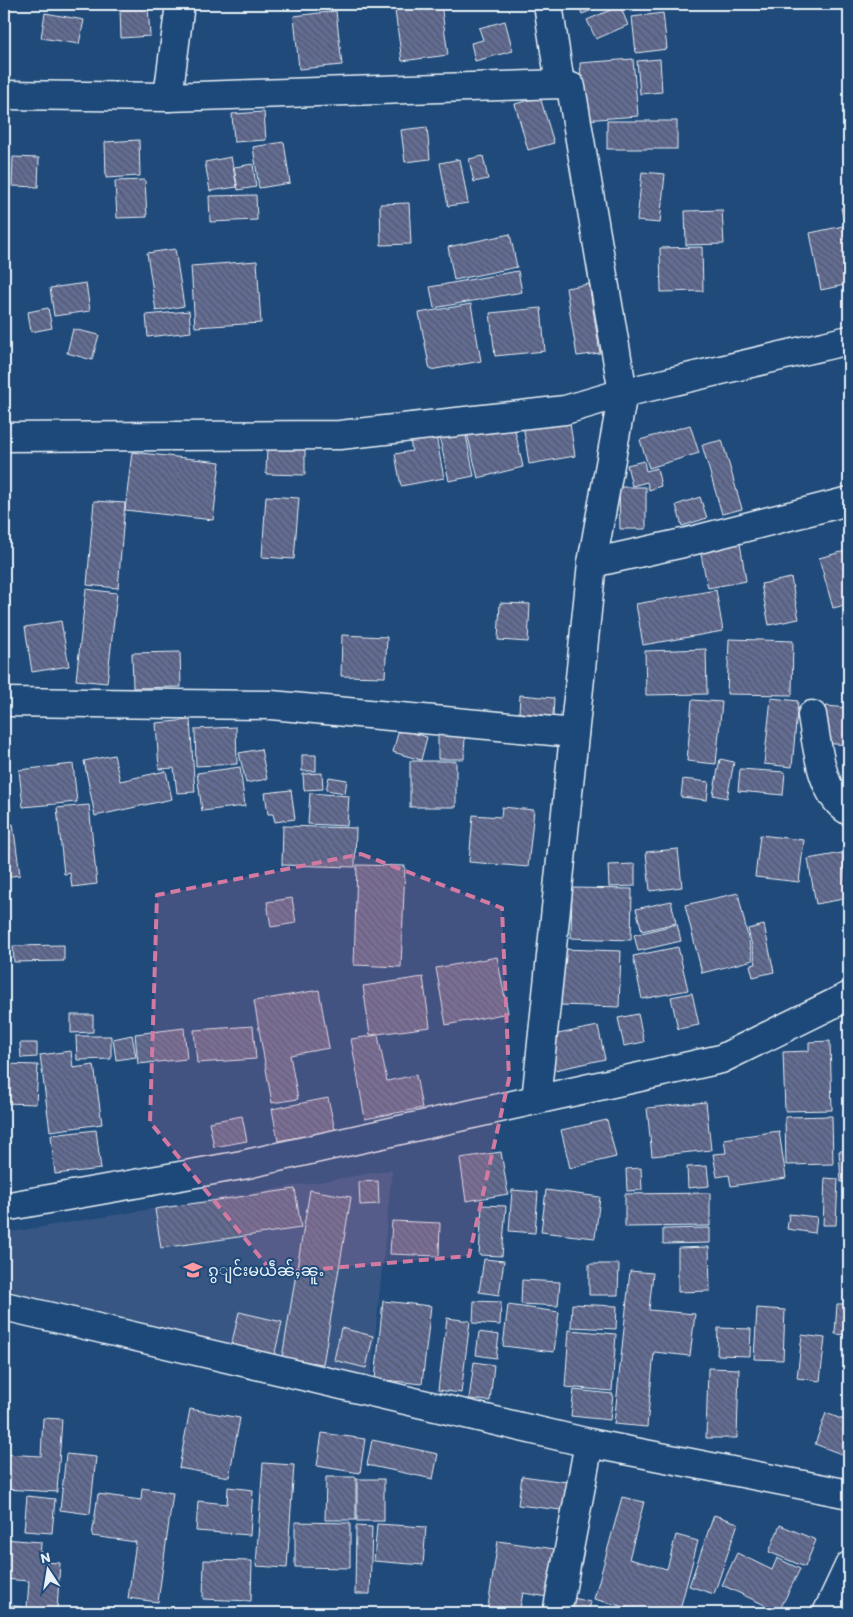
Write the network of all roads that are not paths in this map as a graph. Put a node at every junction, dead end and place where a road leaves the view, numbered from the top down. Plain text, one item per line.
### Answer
1 (180, 4) edge
2 (548, 4) edge
3 (560, 84) junction
4 (4, 95) edge
5 (168, 97) junction
6 (849, 340) edge
7 (623, 393) junction
8 (4, 437) edge
9 (849, 501) edge
10 (592, 563) junction
11 (4, 702) edge
12 (812, 715) dead end
13 (574, 733) junction
14 (849, 811) edge
15 (849, 996) edge
16 (536, 1100) junction
17 (4, 1207) edge
18 (4, 1306) edge
19 (589, 1443) junction
20 (849, 1494) edge
21 (849, 1566) edge
22 (557, 1613) edge
23 (826, 1613) edge

1 - 5 street
2 - 3 street
3 - 5 street
3 - 7 street
4 - 5 street
6 - 7 street
7 - 8 street
7 - 10 street
9 - 10 street
10 - 13 street
11 - 13 street
12 - 14 street
13 - 16 street
15 - 16 street
16 - 17 street
18 - 19 street
19 - 20 street
19 - 22 street
21 - 23 street

